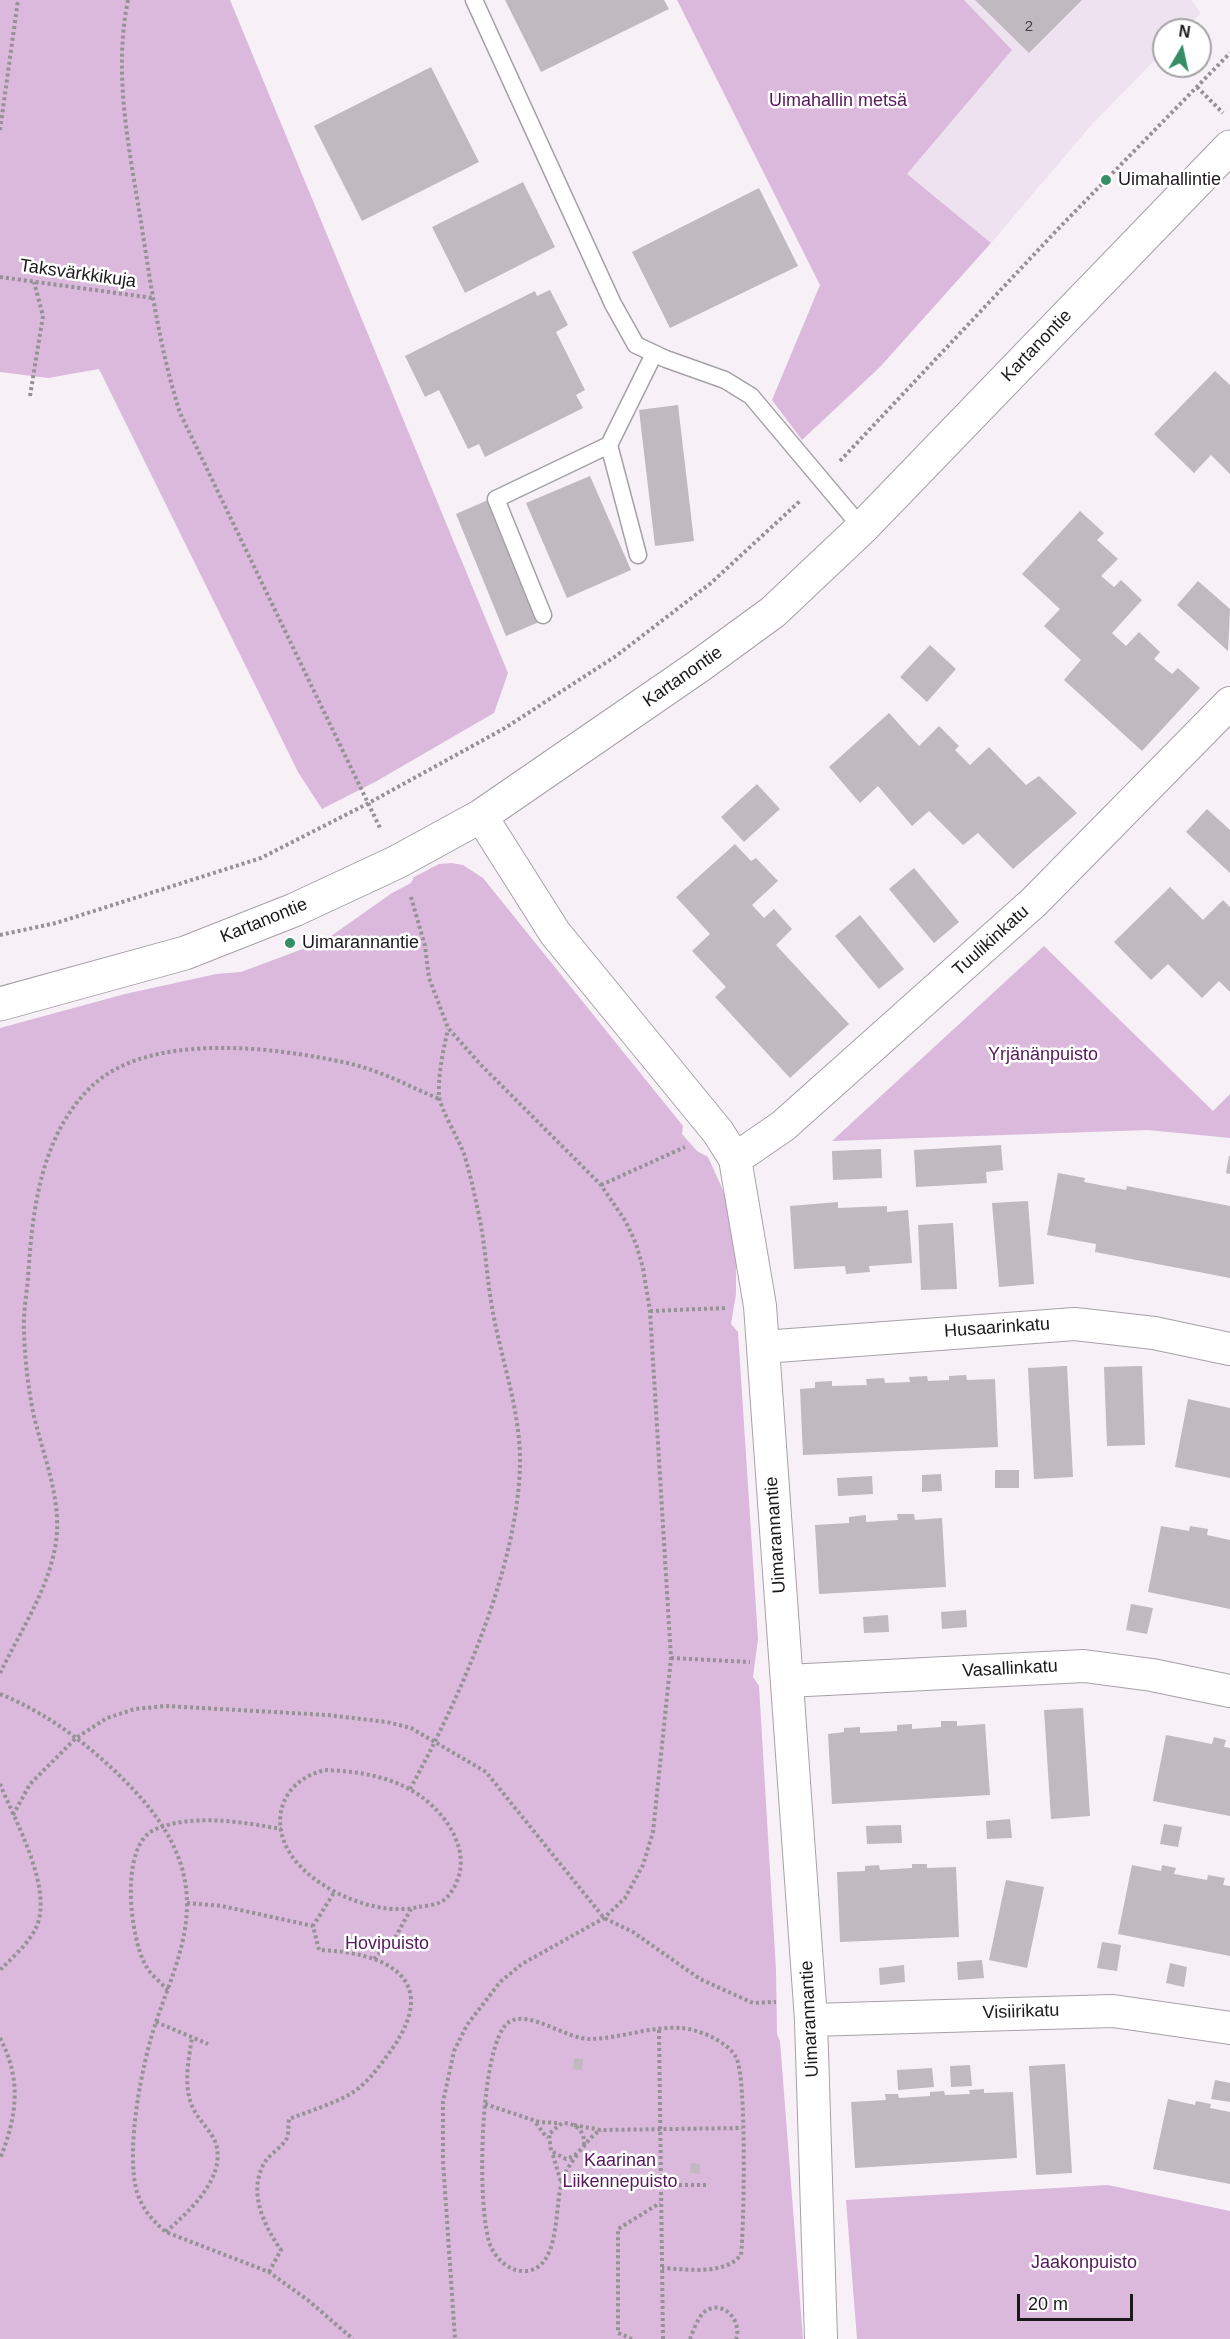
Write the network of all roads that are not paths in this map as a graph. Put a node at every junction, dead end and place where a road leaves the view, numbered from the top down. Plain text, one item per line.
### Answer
1 (474, 0) edge
2 (1230, 147) edge
3 (654, 354) junction
4 (609, 445) junction
5 (862, 528) junction
6 (638, 555) dead end
7 (543, 615) dead end
8 (1230, 703) edge
9 (481, 816) junction
10 (0, 1004) edge
11 (735, 1159) junction
12 (763, 1347) junction
13 (1230, 1349) edge
14 (786, 1668) junction
15 (1230, 1691) edge
16 (811, 2011) junction
17 (1230, 2028) edge
18 (821, 2339) edge

1 - 3 lane
2 - 5 street, Kartanontie
3 - 4 lane
3 - 5 lane
4 - 6 lane
4 - 7 lane
5 - 9 street, Kartanontie
8 - 11 street, Tuulikinkatu
9 - 10 street, Kartanontie
9 - 11 street, Uimarannantie
11 - 12 street, Uimarannantie
12 - 13 street, Husaarinkatu
12 - 14 street, Uimarannantie
14 - 15 street, Vasallinkatu
14 - 16 street, Uimarannantie
16 - 17 street, Visiirikatu
16 - 18 street, Uimarannantie

